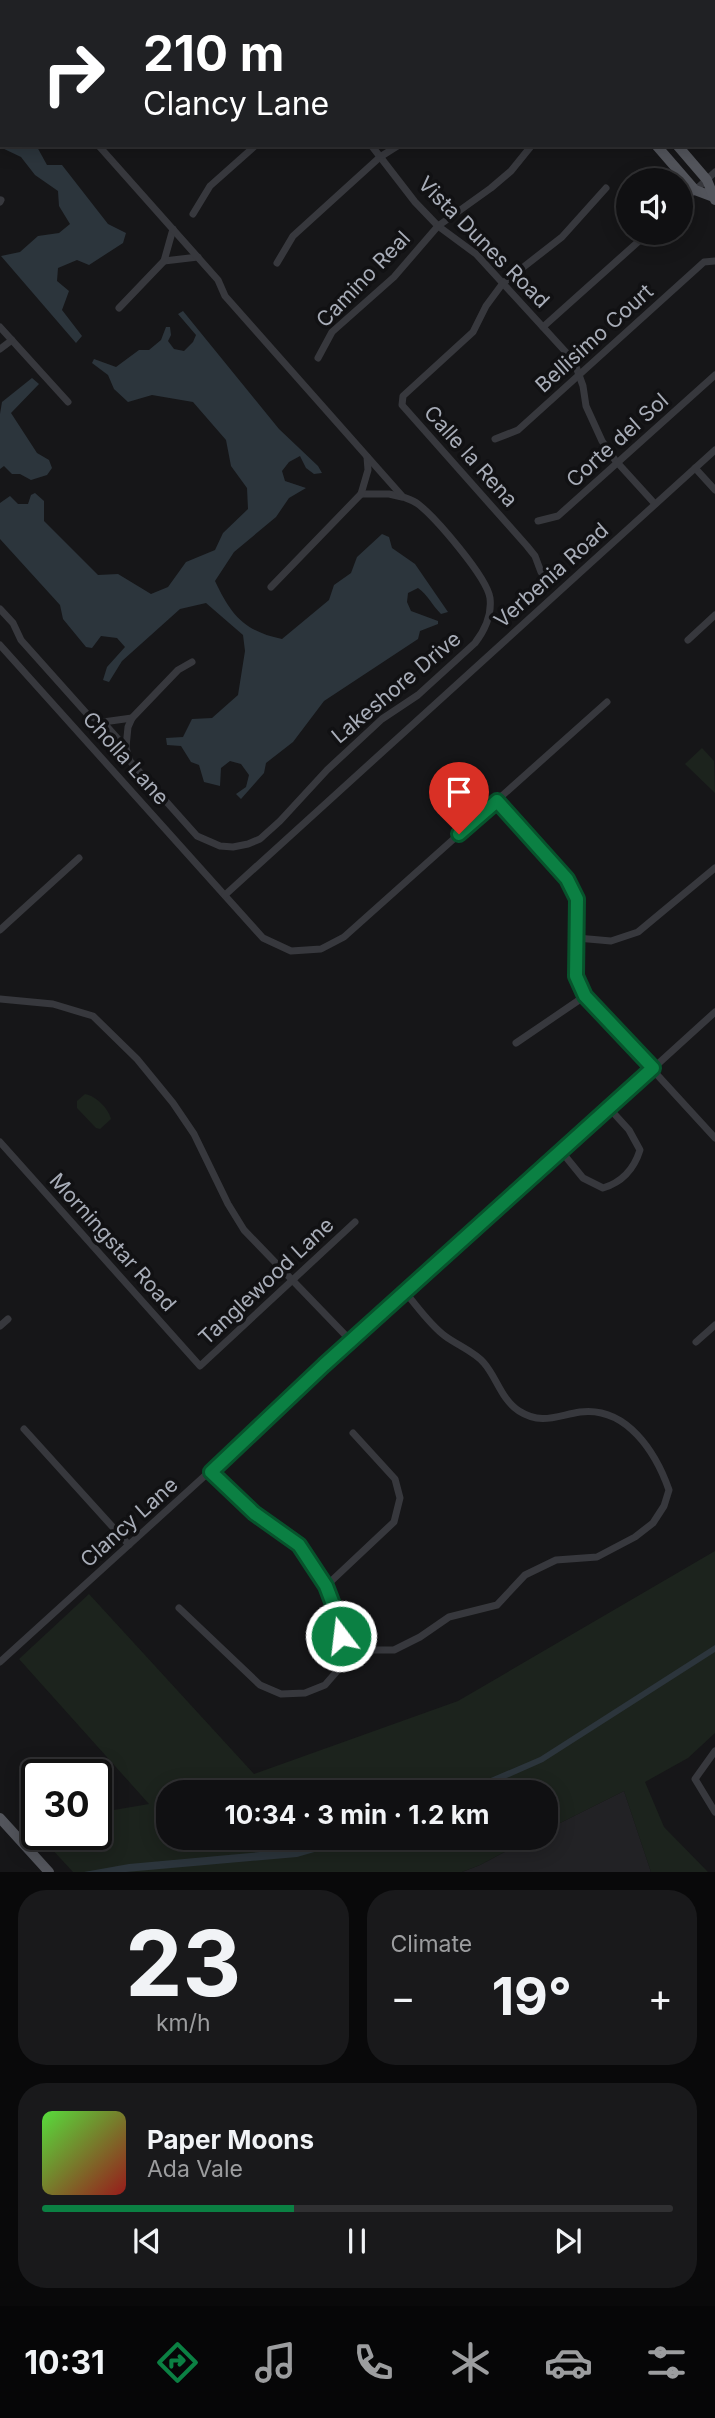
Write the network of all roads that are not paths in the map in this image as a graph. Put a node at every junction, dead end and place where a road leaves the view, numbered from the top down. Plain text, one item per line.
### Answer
1 (100, 147) edge
2 (254, 147) edge
3 (372, 147) edge
4 (396, 147) edge
5 (530, 147) edge
6 (658, 147) edge
7 (679, 147) edge
8 (380, 157) junction
9 (715, 172) edge
10 (706, 180) junction
11 (606, 188) dead end
12 (695, 190) junction
13 (713, 198) edge
14 (192, 214) dead end
15 (438, 226) junction
16 (173, 229) junction
17 (635, 245) edge
18 (198, 257) junction
19 (714, 260) edge
20 (164, 261) junction
21 (277, 263) dead end
22 (503, 282) junction
23 (119, 308) dead end
24 (0, 327) edge
25 (543, 327) junction
26 (12, 340) junction
27 (0, 349) edge
28 (318, 358) dead end
29 (579, 375) junction
30 (715, 375) edge
31 (68, 402) dead end
32 (495, 439) dead end
33 (715, 450) edge
34 (367, 456) junction
35 (618, 463) junction
36 (695, 468) junction
37 (715, 490) edge
38 (361, 494) junction
39 (403, 497) junction
40 (655, 504) junction
41 (538, 521) dead end
42 (541, 572) dead end
43 (271, 587) dead end
44 (0, 609) edge
45 (715, 615) edge
46 (688, 640) dead end
47 (0, 645) edge
48 (192, 662) dead end
49 (607, 702) dead end
50 (132, 718) junction
51 (103, 722) junction
52 (126, 748) junction
53 (497, 801) junction
54 (79, 858) dead end
55 (715, 867) edge
56 (225, 895) junction
57 (0, 930) edge
58 (577, 937) junction
59 (585, 996) junction
60 (0, 999) edge
61 (715, 1012) edge
62 (516, 1043) dead end
63 (653, 1068) junction
64 (609, 1108) junction
65 (715, 1138) edge
66 (0, 1142) edge
67 (561, 1151) junction
68 (355, 1222) dead end
69 (293, 1279) junction
70 (405, 1292) junction
71 (8, 1319) dead end
72 (715, 1325) edge
73 (0, 1326) edge
74 (351, 1342) junction
75 (696, 1342) dead end
76 (200, 1366) joint
77 (24, 1429) dead end
78 (353, 1433) dead end
79 (211, 1472) junction
80 (128, 1545) junction
81 (326, 1586) junction
82 (178, 1608) dead end
83 (343, 1650) junction
84 (0, 1662) edge
85 (715, 1751) edge
86 (715, 1812) edge
87 (0, 1818) edge
88 (49, 1872) edge

1 - 16 street, Lakeshore Drive
2 - 14 street
3 - 8 street, Vista Dunes Road
4 - 8 street
5 - 15 street, Camino Real
6 - 12 main road
7 - 10 main road
8 - 15 street, Vista Dunes Road
8 - 21 street
9 - 10 street
10 - 12 street
10 - 13 main road
11 - 22 street, Calle la Rena
12 - 13 main road
15 - 22 street, Vista Dunes Road
15 - 28 street, Camino Real
16 - 18 street, Lakeshore Drive
16 - 20 street
17 - 25 street
18 - 20 street
18 - 34 street, Lakeshore Drive
19 - 29 street, Bellisimo Court
20 - 23 street
22 - 25 street, Vista Dunes Road
22 - 42 street, Calle la Rena
24 - 26 street
25 - 29 street, Vista Dunes Road
26 - 27 street
26 - 31 street
29 - 32 street, Bellisimo Court
29 - 35 street, Vista Dunes Road
30 - 35 street, Corte del Sol
33 - 36 street, Verbenia Road
34 - 38 street
34 - 39 street, Lakeshore Drive
35 - 40 street, Vista Dunes Road
35 - 41 street, Corte del Sol
36 - 37 street
36 - 40 street, Verbenia Road
38 - 39 street
38 - 43 street
39 - 52 street, Lakeshore Drive
40 - 56 street, Verbenia Road
44 - 51 street, Lakeshore Drive
45 - 46 street
47 - 56 street, Cholla Lane
48 - 50 street
49 - 53 street, Cholla Lane
50 - 51 street
50 - 52 street
51 - 52 street, Lakeshore Drive
53 - 56 street, Cholla Lane
53 - 58 street
54 - 57 street
55 - 58 street
58 - 59 street
59 - 62 street
59 - 63 street
60 - 69 street
61 - 63 street, Clancy Lane
63 - 64 street, Clancy Lane
63 - 65 street
64 - 67 street, Clancy Lane
64 - 67 street
66 - 76 street, Morningstar Road
67 - 70 street, Clancy Lane
68 - 69 street, Tanglewood Lane
69 - 74 street
69 - 76 street, Tanglewood Lane
70 - 74 street, Clancy Lane
70 - 83 street
71 - 73 street
72 - 75 street
74 - 79 street, Clancy Lane
77 - 80 street
78 - 81 street
79 - 80 street, Clancy Lane
79 - 81 street
80 - 84 street, Clancy Lane
81 - 83 street
82 - 83 street
85 - 86 street
87 - 88 main road

